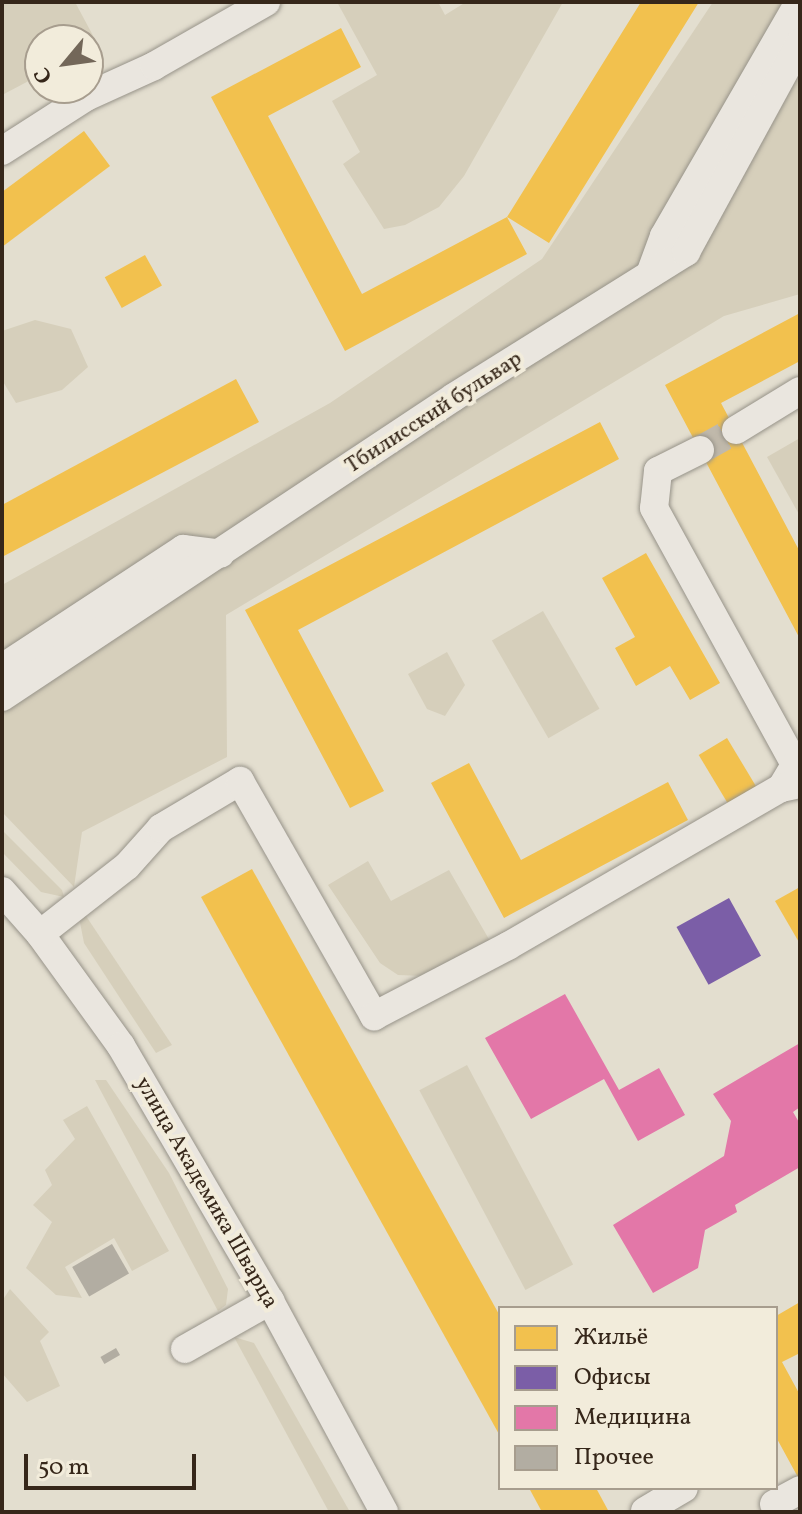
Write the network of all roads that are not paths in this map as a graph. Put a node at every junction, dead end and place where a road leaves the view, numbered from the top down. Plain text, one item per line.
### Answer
1 (266, 2) edge
2 (799, 2) edge
3 (800, 43) edge
4 (2, 151) edge
5 (650, 274) junction
6 (800, 391) edge
7 (736, 430) tunnel mouth
8 (700, 450) tunnel mouth
9 (221, 554) junction
10 (2, 668) edge
11 (2, 697) edge
12 (790, 786) edge
13 (2, 891) edge
14 (40, 934) junction
15 (270, 1301) junction
16 (185, 1349) dead end
17 (681, 1490) edge
18 (800, 1490) edge
19 (772, 1501) edge
20 (645, 1511) edge
21 (384, 1512) edge

1 - 4 street
2 - 5 street
3 - 5 street, Тбилисский бульвар
5 - 9 street, Тбилисский бульвар
6 - 7 street
8 - 12 street
9 - 10 street
9 - 11 street, Тбилисский бульвар
12 - 14 street
13 - 14 street, улица Академика Шварца
14 - 15 street, улица Академика Шварца
15 - 16 street
15 - 21 street, улица Академика Шварца
17 - 20 street
18 - 19 street

